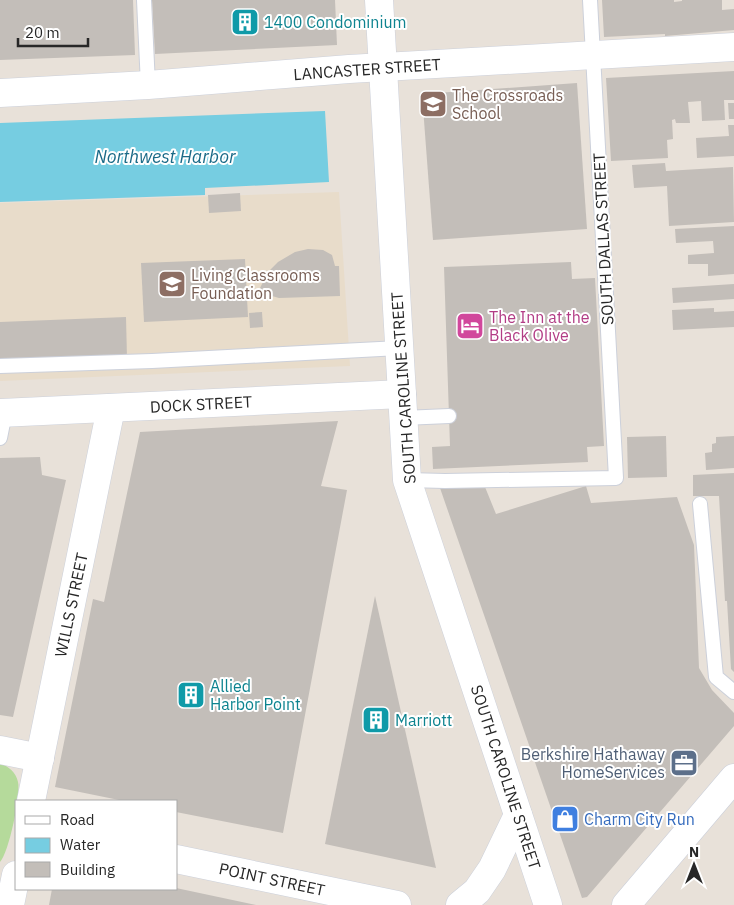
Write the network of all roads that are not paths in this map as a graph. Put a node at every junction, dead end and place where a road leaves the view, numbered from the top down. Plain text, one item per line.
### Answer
1 (144, 0) edge
2 (379, 0) edge
3 (590, 0) edge
4 (734, 47) edge
5 (593, 56) junction
6 (383, 67) junction
7 (148, 85) junction
8 (0, 93) edge
9 (399, 348) junction
10 (0, 366) edge
11 (403, 406) junction
12 (111, 408) junction
13 (449, 416) dead end
14 (2, 421) edge
15 (407, 480) junction
16 (700, 504) dead end
17 (734, 692) edge
18 (0, 750) edge
19 (40, 758) junction
20 (734, 778) edge
21 (31, 800) edge
22 (518, 815) junction
23 (178, 859) edge
24 (394, 905) edge
25 (460, 905) edge
26 (548, 905) edge
27 (626, 905) edge

1 - 7 lane
2 - 6 street, SOUTH CAROLINE STREET
3 - 5 lane, SOUTH DALLAS STREET
4 - 5 street, LANCASTER STREET
5 - 6 street, LANCASTER STREET
5 - 15 lane, SOUTH DALLAS STREET
6 - 7 street, LANCASTER STREET
6 - 9 street, SOUTH CAROLINE STREET
7 - 8 street, LANCASTER STREET
9 - 10 lane
9 - 11 street, SOUTH CAROLINE STREET
11 - 12 street, DOCK STREET
11 - 13 lane
11 - 15 street, SOUTH CAROLINE STREET
12 - 14 street, DOCK STREET
12 - 19 street, WILLS STREET
15 - 22 street, SOUTH CAROLINE STREET
16 - 17 lane
18 - 19 street
19 - 21 street, WILLS STREET
20 - 27 street
22 - 25 street
22 - 26 street, SOUTH CAROLINE STREET
23 - 24 street, POINT STREET

